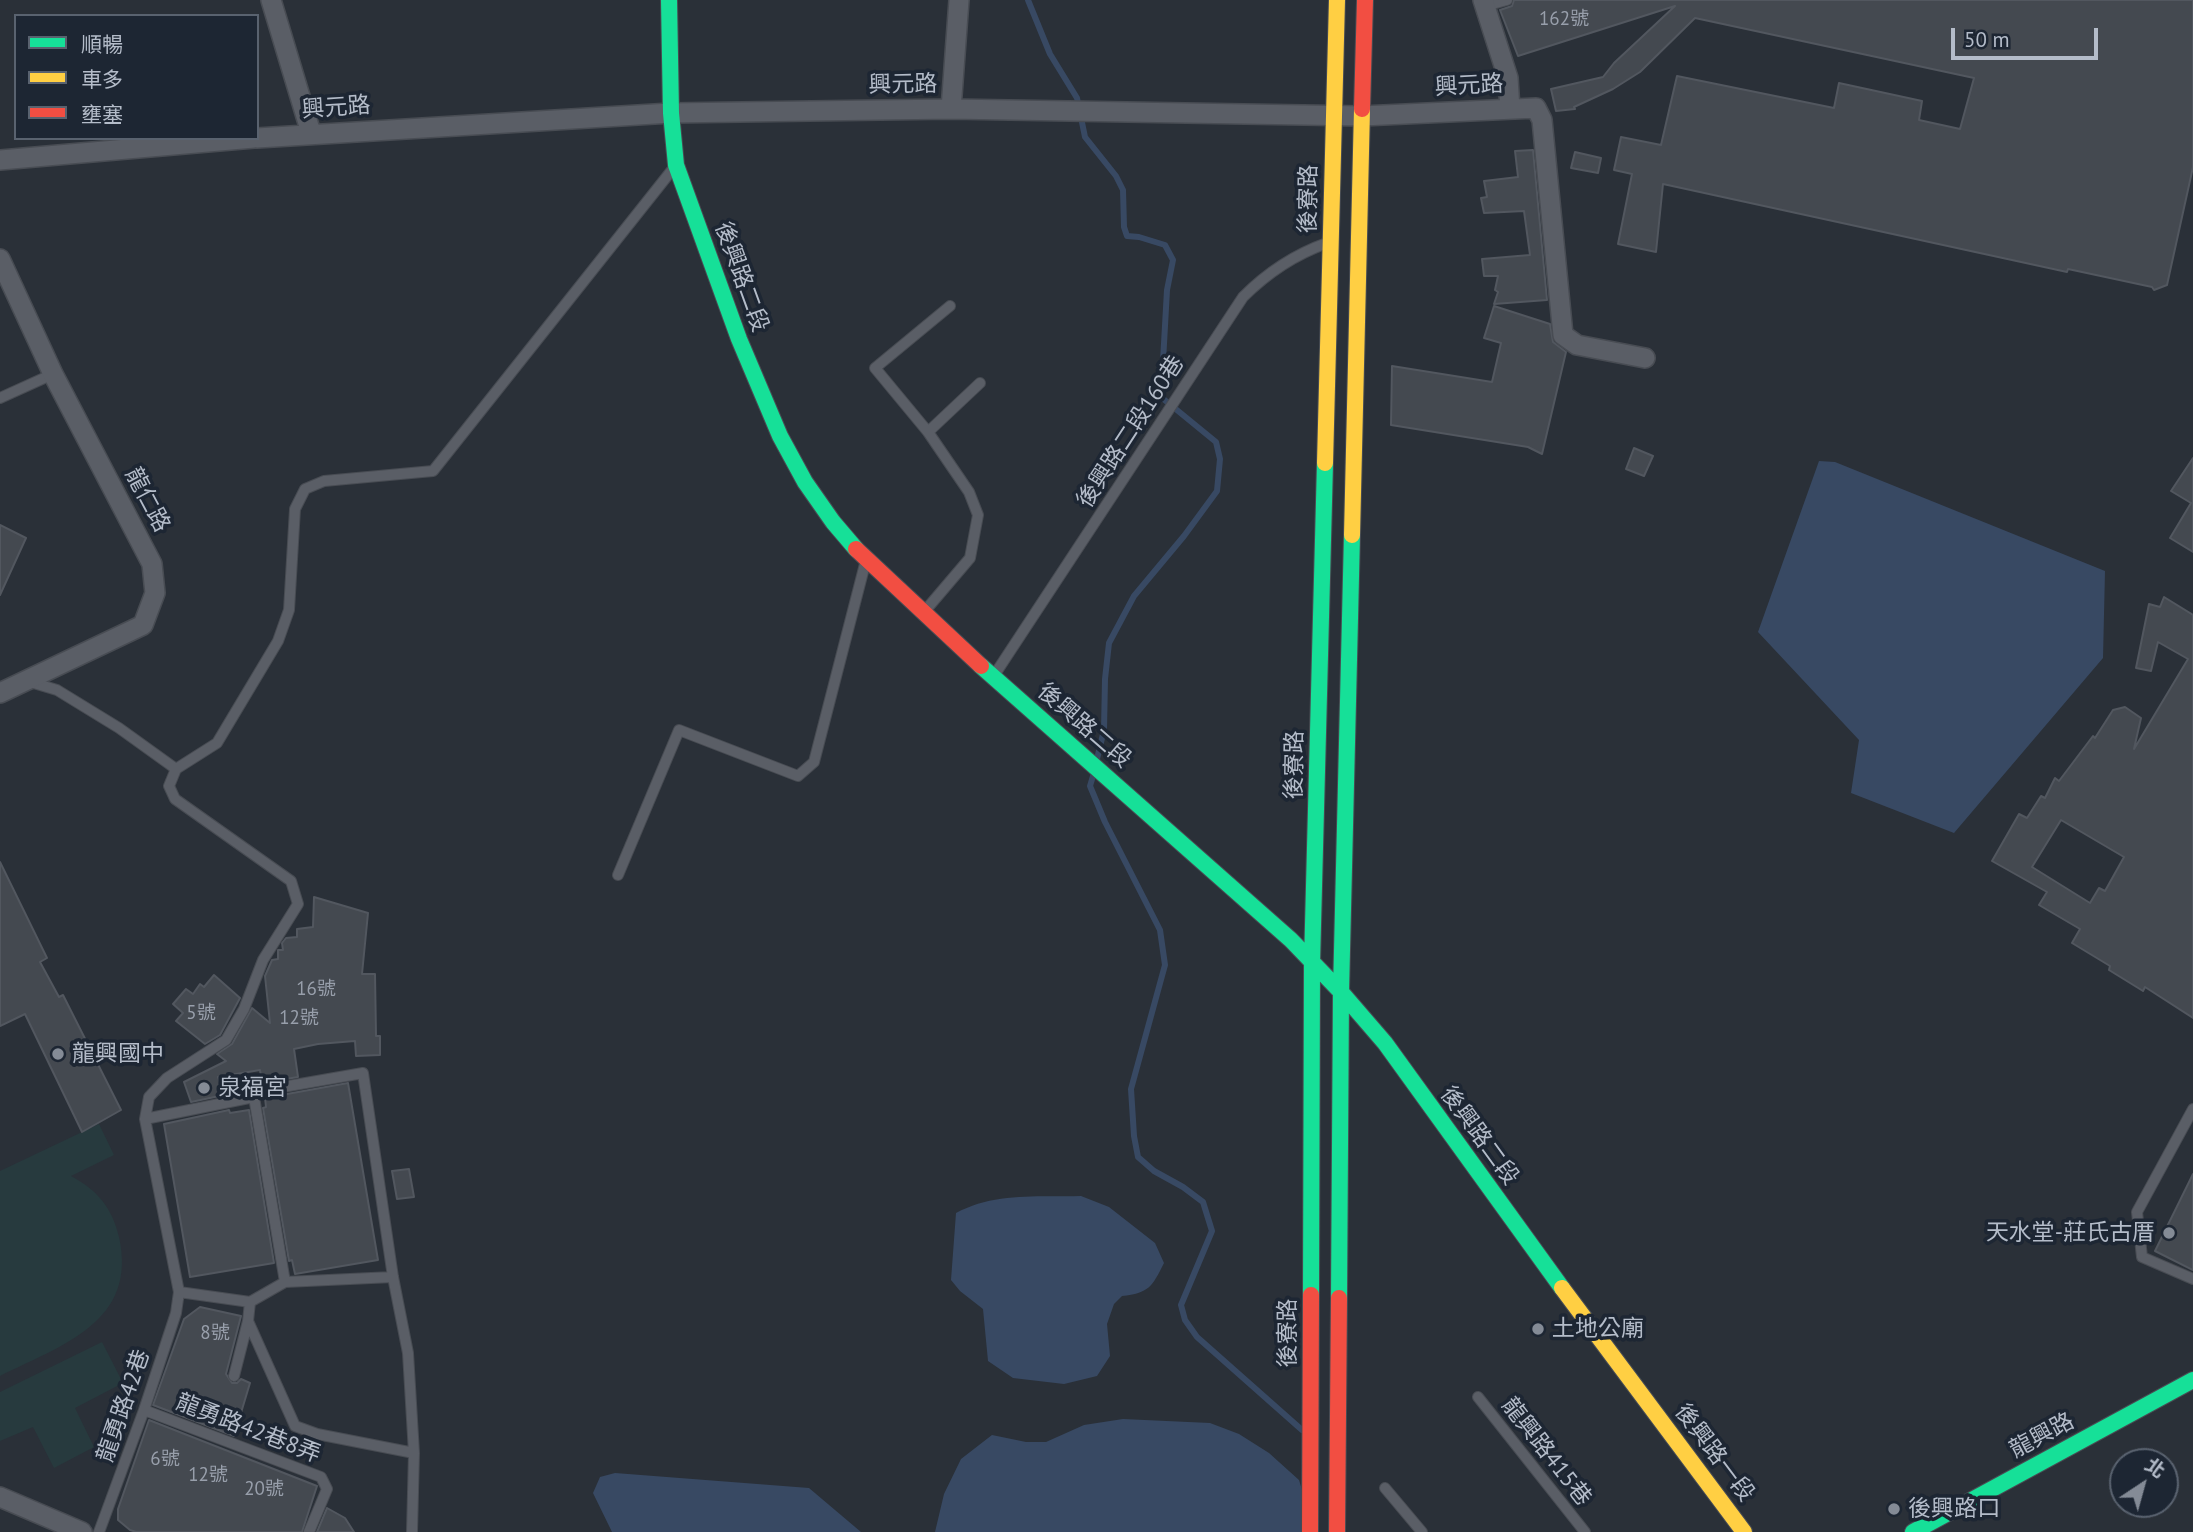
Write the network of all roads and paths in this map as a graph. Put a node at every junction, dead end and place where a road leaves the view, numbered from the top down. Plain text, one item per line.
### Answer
1 (271, 0) edge
2 (669, 0) edge
3 (959, 0) edge
4 (1337, 0) edge
5 (1365, 0) edge
6 (1507, 0) edge
7 (1484, 3) edge
8 (951, 109) junction
9 (1510, 109) junction
10 (671, 113) junction
11 (1334, 114) junction
12 (1362, 116) junction
13 (311, 134) junction
14 (259, 138) edge
15 (233, 140) edge
16 (0, 160) edge
17 (676, 165) junction
18 (1331, 242) junction
19 (0, 259) edge
20 (950, 306) dead end
21 (1644, 358) dead end
22 (53, 374) junction
23 (979, 383) dead end
24 (0, 398) edge
25 (928, 432) junction
26 (866, 560) junction
27 (924, 612) junction
28 (993, 677) junction
29 (26, 681) junction
30 (0, 693) edge
31 (176, 769) junction
32 (618, 874) dead end
33 (1312, 963) junction
34 (1341, 992) junction
35 (254, 1097) junction
36 (2193, 1109) edge
37 (145, 1119) junction
38 (393, 1277) junction
39 (2193, 1279) edge
40 (285, 1282) junction
41 (179, 1292) junction
42 (250, 1302) junction
43 (248, 1321) junction
44 (234, 1376) dead end
45 (2193, 1380) edge
46 (1478, 1397) dead end
47 (1647, 1402) joint
48 (144, 1410) junction
49 (414, 1453) junction
50 (1385, 1488) dead end
51 (1, 1500) edge
52 (82, 1532) edge
53 (99, 1532) edge
54 (309, 1532) edge
55 (412, 1532) edge
56 (1310, 1532) edge
57 (1337, 1532) edge
58 (1422, 1532) edge
59 (1585, 1532) edge
60 (1744, 1532) edge
61 (1913, 1532) edge

1 - 13 street
2 - 10 street, 後興路二段
3 - 8 street
4 - 11 street, 後寮路
5 - 12 street
6 - 7 lane
7 - 9 street
8 - 10 street, 興元路
8 - 11 street, 興元路
9 - 12 street, 興元路
9 - 21 street, 興元路
10 - 13 street, 興元路
10 - 17 street, 後興路二段
11 - 12 street, 興元路
11 - 18 street, 後寮路
12 - 34 street
13 - 14 street, 興元路
15 - 16 street, 興元路
17 - 26 street, 後興路二段
17 - 31 lane
18 - 28 lane, 後興路二段160巷
18 - 33 street, 後寮路
19 - 22 street, 龍仁路
20 - 25 lane
22 - 24 lane
22 - 29 street, 龍仁路
23 - 25 lane
25 - 27 lane
26 - 27 street, 後興路二段
26 - 32 lane
27 - 28 street, 後興路二段
28 - 33 street, 後興路二段
29 - 30 street, 龍仁路
29 - 31 lane
31 - 37 lane
33 - 34 street, 後興路二段
33 - 56 street, 後寮路
34 - 47 street, 後興路二段
34 - 57 street
35 - 37 lane
35 - 38 lane
35 - 40 lane
36 - 39 lane
37 - 41 lane
38 - 40 lane
38 - 49 lane
40 - 42 lane
41 - 42 lane
41 - 48 lane, 龍勇路42巷
42 - 43 lane
43 - 44 lane
43 - 49 lane
45 - 61 street, 龍興路
46 - 59 lane, 龍興路415巷
47 - 60 street, 後興路一段
48 - 53 lane, 龍勇路42巷
48 - 54 lane, 龍勇路42巷8弄
49 - 55 lane
50 - 58 lane
51 - 52 street

